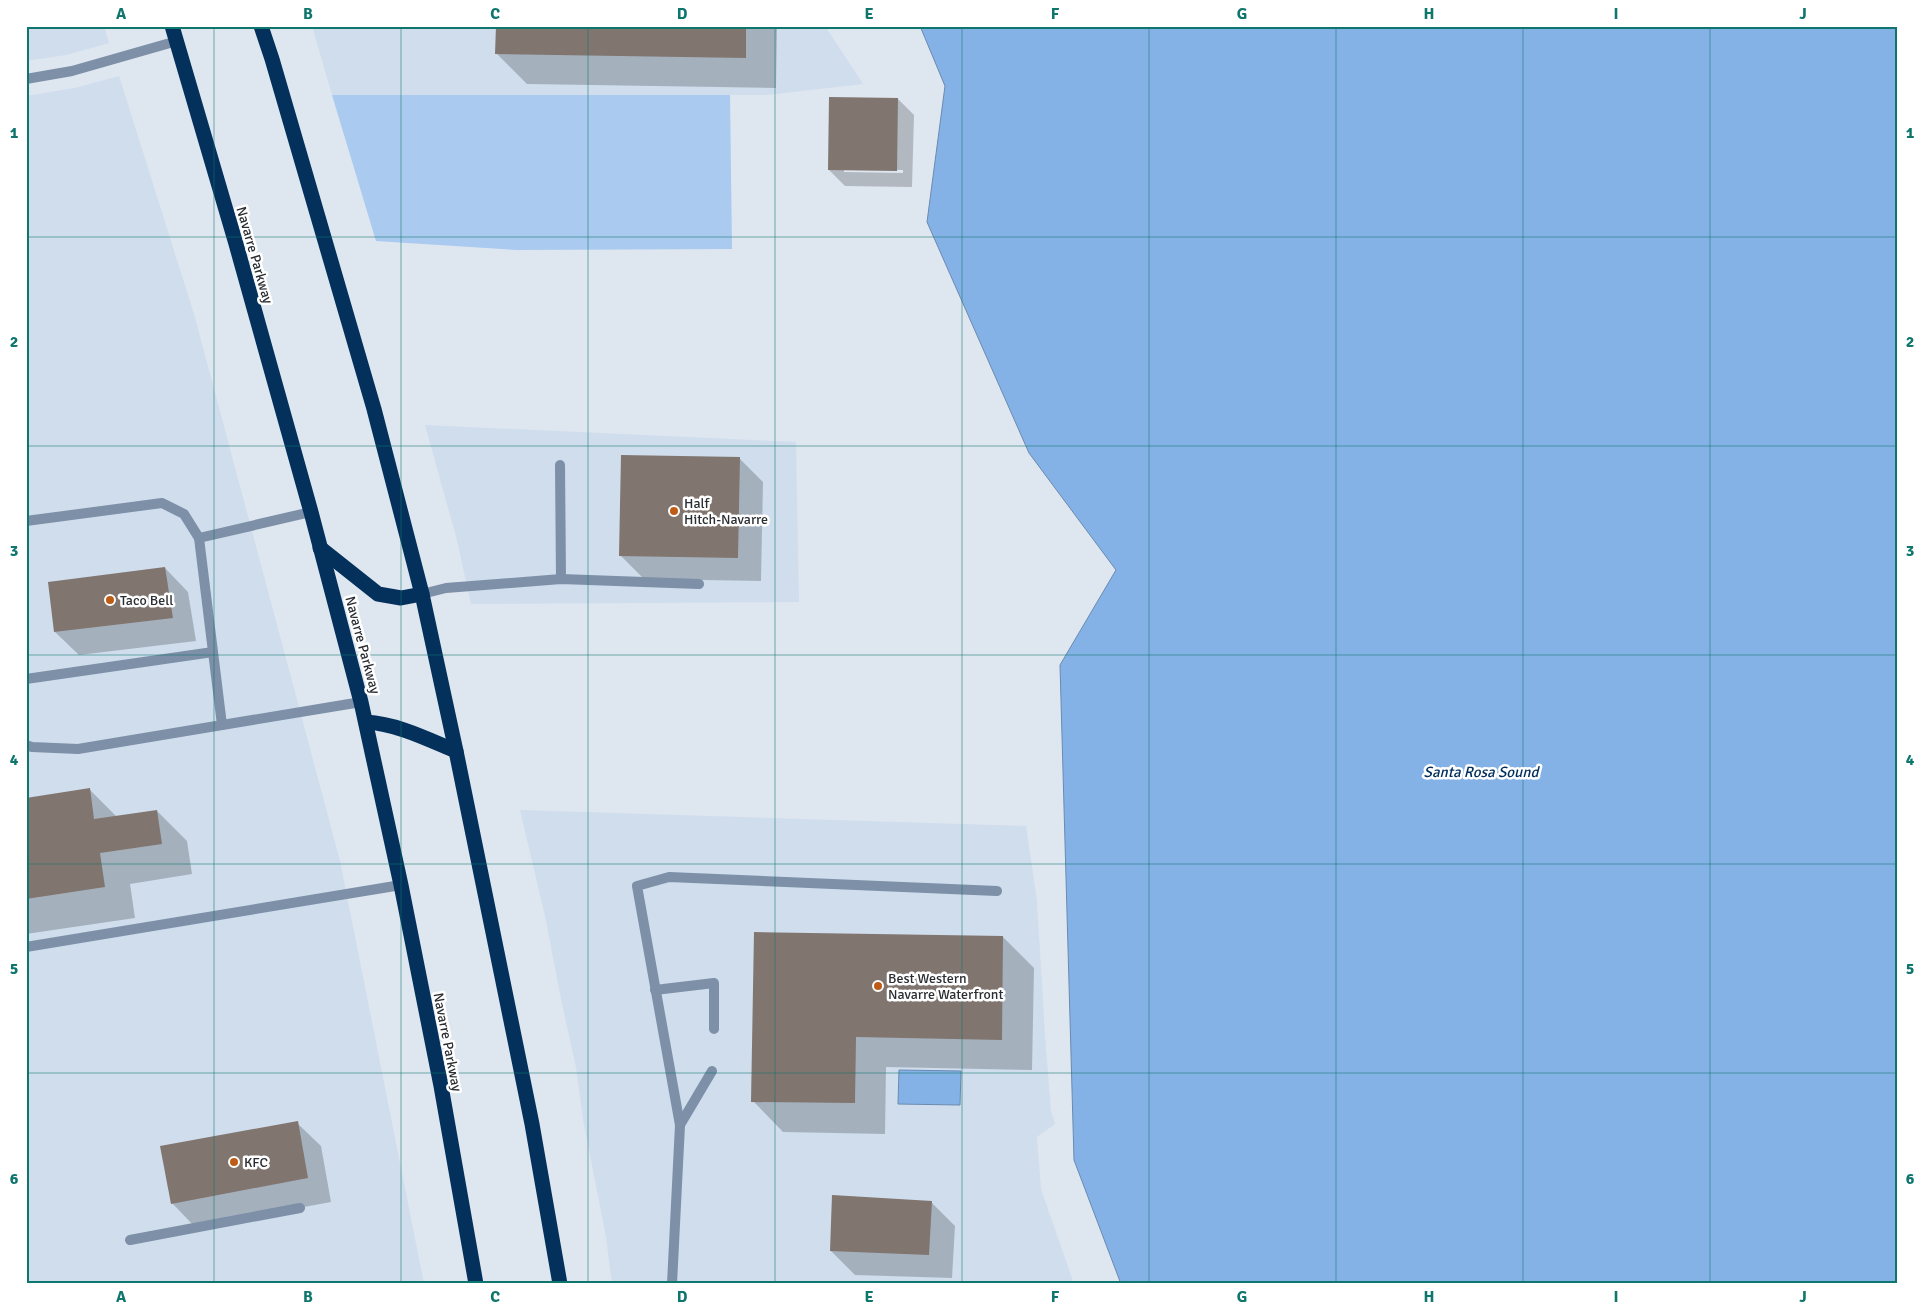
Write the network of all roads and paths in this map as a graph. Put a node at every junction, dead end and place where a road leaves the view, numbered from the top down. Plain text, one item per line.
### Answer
1 (172, 26) edge
2 (261, 26) edge
3 (177, 41) junction
4 (26, 78) edge
5 (560, 466) dead end
6 (311, 512) junction
7 (26, 521) edge
8 (199, 538) junction
9 (320, 548) junction
10 (562, 579) junction
11 (699, 584) dead end
12 (422, 594) junction
13 (212, 652) junction
14 (26, 679) edge
15 (361, 702) junction
16 (366, 722) junction
17 (222, 725) junction
18 (26, 745) edge
19 (456, 751) junction
20 (401, 885) junction
21 (997, 891) dead end
22 (26, 947) edge
23 (655, 990) junction
24 (714, 1029) dead end
25 (712, 1072) dead end
26 (680, 1126) junction
27 (300, 1208) dead end
28 (130, 1240) dead end
29 (476, 1284) edge
30 (560, 1284) edge
31 (672, 1284) edge

1 - 3 highway, Navarre Parkway
2 - 12 highway
3 - 4 street
3 - 6 highway, Navarre Parkway
5 - 10 street
6 - 8 street
6 - 9 highway, Navarre Parkway
7 - 8 street
8 - 13 street
9 - 12 highway
9 - 15 highway, Navarre Parkway
10 - 11 street
10 - 12 street
12 - 19 highway
13 - 14 street
13 - 17 street
15 - 16 highway, Navarre Parkway
15 - 17 street
16 - 19 highway
16 - 20 highway, Navarre Parkway
17 - 18 street
19 - 30 highway
20 - 22 street
20 - 29 highway, Navarre Parkway
21 - 23 street
23 - 24 street
23 - 26 street
25 - 26 street
26 - 31 street
27 - 28 street

